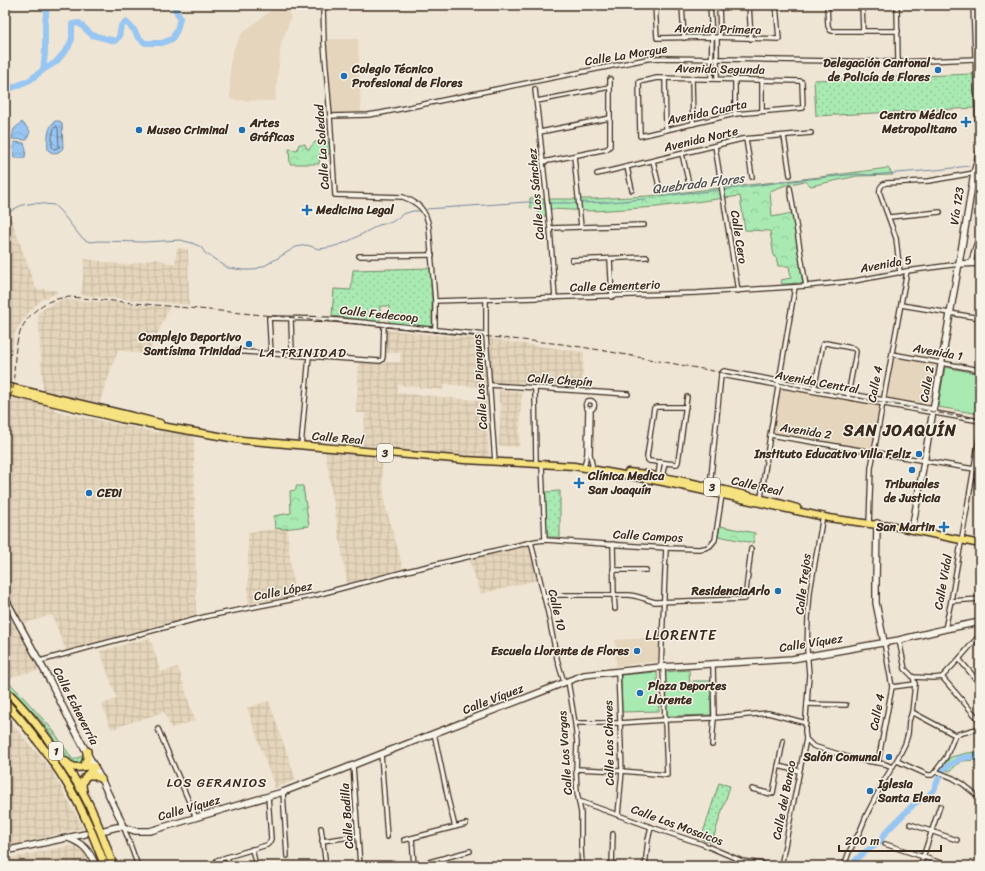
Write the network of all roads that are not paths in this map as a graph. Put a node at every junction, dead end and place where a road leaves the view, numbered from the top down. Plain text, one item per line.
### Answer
1 (323, 5) edge
2 (655, 5) edge
3 (682, 5) edge
4 (710, 5) edge
5 (719, 5) edge
6 (749, 5) edge
7 (776, 5) edge
8 (827, 5) edge
9 (862, 5) edge
10 (897, 5) edge
11 (974, 5) edge
12 (863, 31) junction
13 (898, 31) junction
14 (712, 37) junction
15 (684, 38) junction
16 (717, 38) junction
17 (751, 39) junction
18 (712, 59) junction
19 (717, 59) junction
20 (976, 59) junction
21 (898, 62) junction
22 (665, 78) junction
23 (610, 79) dead end
24 (692, 79) junction
25 (712, 79) junction
26 (717, 79) junction
27 (735, 80) junction
28 (762, 80) junction
29 (610, 87) junction
30 (535, 89) dead end
31 (537, 101) junction
32 (803, 109) joint
33 (762, 111) junction
34 (735, 114) junction
35 (330, 116) junction
36 (610, 118) junction
37 (693, 124) junction
38 (979, 126) edge
39 (666, 130) junction
40 (540, 132) junction
41 (811, 133) dead end
42 (640, 136) joint
43 (784, 136) junction
44 (746, 139) junction
45 (715, 146) junction
46 (980, 151) edge
47 (682, 154) junction
48 (574, 156) junction
49 (653, 161) junction
50 (543, 162) junction
51 (627, 167) junction
52 (974, 173) junction
53 (597, 174) dead end
54 (790, 175) dead end
55 (752, 176) dead end
56 (689, 184) dead end
57 (659, 186) dead end
58 (790, 188) dead end
59 (632, 190) dead end
60 (940, 212) dead end
61 (889, 217) junction
62 (644, 225) dead end
63 (581, 227) junction
64 (550, 228) junction
65 (980, 238) edge
66 (432, 255) junction
67 (359, 256) dead end
68 (647, 258) dead end
69 (610, 259) junction
70 (572, 260) dead end
71 (980, 263) edge
72 (959, 264) junction
73 (971, 264) junction
74 (907, 271) junction
75 (900, 273) junction
76 (806, 286) junction
77 (795, 287) junction
78 (738, 290) junction
79 (612, 296) junction
80 (555, 298) junction
81 (486, 300) junction
82 (435, 301) junction
83 (901, 305) junction
84 (950, 313) junction
85 (980, 318) edge
86 (291, 319) junction
87 (384, 324) junction
88 (435, 330) junction
89 (486, 335) junction
90 (231, 351) dead end
91 (271, 354) junction
92 (892, 354) junction
93 (292, 355) junction
94 (309, 356) junction
95 (942, 363) junction
96 (980, 370) edge
97 (721, 375) junction
98 (778, 383) junction
99 (490, 385) junction
100 (5, 386) edge
101 (535, 388) junction
102 (814, 389) junction
103 (5, 391) edge
104 (628, 394) dead end
105 (687, 396) dead end
106 (847, 396) junction
107 (883, 402) junction
108 (686, 407) junction
109 (590, 409) dead end
110 (110, 410) junction
111 (933, 411) junction
112 (137, 417) junction
113 (121, 419) junction
114 (980, 421) edge
115 (179, 429) junction
116 (980, 432) edge
117 (770, 435) junction
118 (301, 446) junction
119 (874, 452) junction
120 (588, 454) junction
121 (924, 461) junction
122 (495, 462) junction
123 (660, 462) junction
124 (665, 463) junction
125 (539, 464) junction
126 (584, 468) junction
127 (593, 469) junction
128 (974, 469) junction
129 (980, 470) edge
130 (660, 476) junction
131 (710, 487) junction
132 (690, 488) junction
133 (742, 494) junction
134 (722, 495) junction
135 (761, 498) junction
136 (748, 500) junction
137 (781, 508) junction
138 (823, 516) junction
139 (869, 523) junction
140 (877, 524) junction
141 (912, 530) junction
142 (545, 540) junction
143 (961, 540) junction
144 (531, 542) junction
145 (613, 544) junction
146 (980, 544) edge
147 (666, 548) junction
148 (751, 549) dead end
149 (614, 570) junction
150 (646, 570) dead end
151 (614, 595) junction
152 (544, 597) junction
153 (5, 598) edge
154 (980, 599) edge
155 (951, 601) junction
156 (664, 602) junction
157 (615, 609) dead end
158 (979, 622) edge
159 (945, 629) junction
160 (899, 640) junction
161 (884, 642) junction
162 (807, 656) junction
163 (959, 659) junction
164 (40, 662) junction
165 (713, 665) junction
166 (662, 667) junction
167 (618, 672) junction
168 (913, 677) junction
169 (942, 677) junction
170 (566, 681) junction
171 (915, 684) junction
172 (980, 684) edge
173 (892, 687) junction
174 (5, 690) edge
175 (5, 702) edge
176 (807, 704) junction
177 (846, 705) dead end
178 (912, 712) junction
179 (714, 718) junction
180 (664, 720) junction
181 (980, 721) edge
182 (575, 723) junction
183 (619, 723) junction
184 (806, 723) junction
185 (980, 728) edge
186 (158, 729) dead end
187 (434, 733) junction
188 (43, 734) junction
189 (955, 736) junction
190 (806, 738) junction
191 (783, 741) dead end
192 (712, 745) dead end
193 (87, 751) junction
194 (381, 754) junction
195 (896, 761) junction
196 (878, 762) junction
197 (84, 766) junction
198 (353, 766) junction
199 (778, 766) junction
200 (94, 767) junction
201 (892, 767) junction
202 (576, 769) junction
203 (622, 771) junction
204 (799, 771) junction
205 (936, 772) junction
206 (87, 775) junction
207 (101, 779) junction
208 (752, 789) dead end
209 (283, 792) junction
210 (84, 795) junction
211 (268, 796) junction
212 (980, 798) edge
213 (579, 801) junction
214 (940, 806) dead end
215 (618, 815) junction
216 (196, 818) junction
217 (466, 824) dead end
218 (910, 824) dead end
219 (455, 826) junction
220 (123, 827) junction
221 (651, 827) junction
222 (321, 828) dead end
223 (105, 830) dead end
224 (932, 831) junction
225 (86, 834) dead end
226 (613, 834) dead end
227 (358, 836) junction
228 (387, 837) dead end
229 (68, 838) junction
230 (412, 838) junction
231 (404, 840) dead end
232 (957, 840) dead end
233 (322, 841) junction
234 (886, 844) dead end
235 (252, 849) junction
236 (5, 851) edge
237 (470, 851) dead end
238 (287, 856) dead end
239 (227, 857) junction
240 (923, 857) junction
241 (217, 860) dead end
242 (96, 866) edge
243 (105, 866) edge
244 (113, 866) edge
245 (138, 866) edge
246 (229, 866) edge
247 (256, 866) edge
248 (326, 866) edge
249 (360, 866) edge
250 (414, 866) edge
251 (582, 866) edge
252 (612, 866) edge
253 (645, 866) edge
254 (768, 866) edge
255 (781, 866) edge
256 (844, 866) edge
257 (920, 866) edge
258 (950, 866) edge

1 - 35 street, Calle La Soledad
2 - 15 street, Avenida Primera
3 - 15 street
4 - 14 street
5 - 16 street
6 - 17 street
7 - 17 street, Avenida Primera
8 - 12 street
9 - 12 street
10 - 13 street
11 - 20 main road
12 - 13 street
13 - 21 street
14 - 15 street, Avenida Primera
14 - 16 street, Avenida Primera
14 - 18 street
16 - 17 street, Avenida Primera
16 - 19 street
18 - 19 street, Calle La Morgue
18 - 25 street
18 - 35 street, Calle La Morgue
19 - 21 street, Calle La Morgue
19 - 26 street
20 - 21 street, Calle La Morgue
20 - 38 main road
22 - 24 street, Avenida Segunda
22 - 39 street
22 - 42 street, Avenida Segunda
23 - 29 street
24 - 25 street, Avenida Segunda
24 - 37 street
25 - 26 street, Avenida Segunda
26 - 27 street, Avenida Segunda
27 - 28 street, Avenida Segunda
27 - 34 street
28 - 32 street, Avenida Segunda
28 - 33 street
29 - 31 street
29 - 36 street
30 - 31 street, Calle Los Sánchez
31 - 40 street, Calle Los Sánchez
32 - 33 street, Avenida Cuarta
33 - 34 street, Avenida Cuarta
34 - 37 street, Avenida Cuarta
35 - 66 street, Calle La Soledad
36 - 40 street
36 - 48 street
37 - 39 street, Avenida Cuarta
39 - 42 street, Avenida Cuarta
40 - 50 street, Calle Los Sánchez
41 - 43 street, Avenida Norte
43 - 44 street, Avenida Norte
43 - 54 street
44 - 45 street, Avenida Norte
44 - 55 street
45 - 47 street, Avenida Norte
45 - 78 street, Calle Cero
46 - 52 main road, Vía 123
47 - 49 street, Avenida Norte
47 - 56 street
48 - 50 street
48 - 63 street
49 - 51 street, Avenida Norte
49 - 57 street
50 - 64 street, Calle Los Sánchez
51 - 53 street, Avenida Norte
51 - 59 street
52 - 61 street
52 - 72 main road, Vía 123
58 - 76 street
60 - 61 street
61 - 75 street
62 - 63 street
63 - 64 street
64 - 80 street, Calle Los Sánchez
65 - 73 street
66 - 67 street
66 - 82 street, Calle La Soledad
68 - 69 street
69 - 70 street
69 - 79 street
71 - 73 main road, Avenida 5
72 - 73 main road, Avenida 5
72 - 74 street, Avenida 5
72 - 84 main road, Calle 2
74 - 75 street, Avenida 5
74 - 83 street, Calle 4
75 - 76 street, Avenida 5
76 - 77 street, Avenida 5
77 - 78 street, Calle Cementerio
77 - 98 street
78 - 79 street, Calle Cementerio
79 - 80 street, Calle Cementerio
80 - 81 street, Calle Cementerio
81 - 82 street, Calle Cementerio
81 - 89 street, Calle Los Pianguas
82 - 88 street, Calle La Soledad
83 - 84 street
83 - 92 street, Calle 4
84 - 85 street
84 - 95 main road, Calle 2
86 - 87 street, Calle Fedecoop
86 - 91 street, Calle Fedecoop
86 - 93 street
87 - 88 street, Calle Fedecoop
87 - 94 street
88 - 89 street, Calle Fedecoop
89 - 99 street, Calle Los Pianguas
90 - 91 street
91 - 93 street
92 - 95 street, Avenida 1
92 - 107 street, Calle 4
93 - 94 street
94 - 118 street
95 - 96 street, Avenida 1
95 - 111 main road, Calle 2
97 - 98 street, Avenida Central
97 - 98 street, Avenida Central
97 - 131 street
98 - 102 street, Avenida Central
98 - 117 street
99 - 101 street, Calle Chepín
99 - 122 street, Calle Los Pianguas
100 - 110 main road, Calle Real / 3
101 - 104 street, Calle Chepín
101 - 125 street
102 - 106 street, Avenida Central
102 - 106 street
103 - 113 main road, Calle Real / 3
105 - 108 street
106 - 107 street, Avenida Central
107 - 111 street, Avenida Central
107 - 119 street, Calle 4
108 - 123 street
108 - 124 street
109 - 120 street
110 - 112 main road, Calle Real / 3
110 - 113 main road
111 - 114 street, Avenida Central
111 - 121 main road, Calle 2
112 - 113 main road
112 - 115 main road, Calle Real / 3
113 - 115 main road, Calle Real / 3
115 - 118 main road, Calle Real / 3
116 - 128 street, Calle Vidal
117 - 119 street, Avenida 2
117 - 135 street
118 - 122 main road, Calle Real / 3
119 - 121 street, Avenida 2
119 - 139 street, Calle 4
120 - 126 street
120 - 127 street
121 - 128 street, Avenida 2
121 - 141 main road, Calle 2
122 - 125 main road, Calle Real / 3
123 - 124 street
123 - 130 street
124 - 130 street
125 - 126 main road, Calle Real / 3
125 - 142 street
126 - 127 main road, Calle Real / 3
127 - 130 main road, Calle Real / 3
127 - 132 main road, Calle Real / 3
128 - 129 street, Avenida 2
128 - 143 street, Calle Vidal
130 - 131 main road, Calle Real / 3
131 - 132 main road
131 - 133 main road, Calle Real / 3
131 - 134 main road
132 - 134 main road, Calle Real / 3
133 - 134 main road
133 - 135 main road, Calle Real / 3
134 - 136 main road, Calle Real / 3
134 - 147 street, Calle Campos
135 - 136 main road
135 - 137 main road
135 - 138 main road, Calle Real / 3
136 - 137 main road, Calle Real / 3
137 - 138 main road, Calle Real / 3
138 - 139 main road, Calle Real / 3
138 - 162 street, Calle Trejos
139 - 140 main road, Calle Real / 3
140 - 141 main road, Calle Real / 3
140 - 161 main road, Calle 4
141 - 143 main road, Calle Real / 3
142 - 144 street, Calle Campos
142 - 145 street, Calle Campos
143 - 146 main road, Calle Real / 3
143 - 155 street, Calle Vidal
144 - 152 street, Calle 10
144 - 164 street, Calle López
145 - 147 street, Calle Campos
145 - 149 street
147 - 156 street
148 - 156 street
149 - 150 street
149 - 151 street
151 - 152 street
151 - 156 street
151 - 157 street
152 - 170 street, Calle 10
153 - 164 main road, Calle Echeverría
154 - 155 street
155 - 159 street, Calle Vidal
156 - 166 street
158 - 159 main road, Calle Víquez
158 - 163 street
159 - 160 main road, Calle Víquez
160 - 161 main road, Calle Víquez
160 - 168 street
161 - 162 main road, Calle Víquez
161 - 173 street, Calle 4
162 - 165 main road, Calle Víquez
162 - 176 street, Calle Trejos
163 - 169 street
163 - 172 street
164 - 193 main road, Calle Echeverría
165 - 166 main road, Calle Víquez
165 - 179 street
166 - 167 main road, Calle Víquez
166 - 180 street
167 - 170 main road, Calle Víquez
167 - 183 street, Calle Los Chaves
168 - 169 street
168 - 171 street
169 - 181 street
170 - 182 street, Calle Los Vargas
170 - 187 main road, Calle Víquez
171 - 173 street
171 - 178 street
173 - 196 street, Calle 4
174 - 188 highway, 1
175 - 243 highway, 1
176 - 177 street
176 - 184 street, Calle del Banco
178 - 189 street
178 - 195 street
179 - 180 street
179 - 184 street
179 - 192 street
180 - 183 street
180 - 203 street
182 - 183 street
182 - 202 street, Calle Los Vargas
183 - 203 street, Calle Los Chaves
184 - 190 street, Calle del Banco
185 - 189 street
186 - 216 street
187 - 194 main road, Calle Víquez
187 - 219 street
188 - 197 highway
188 - 210 highway, 1
189 - 205 street
190 - 196 street
190 - 204 street, Calle del Banco
191 - 199 street
193 - 197 highway
193 - 200 main road, Calle Echeverría
194 - 198 main road, Calle Víquez
194 - 228 street
195 - 201 street
195 - 205 street
196 - 201 street
197 - 200 highway
198 - 209 main road, Calle Víquez
198 - 227 street, Calle Badilla
199 - 204 street
199 - 208 street
200 - 206 highway
200 - 207 main road, Calle Echeverría
201 - 256 street
202 - 203 street
202 - 213 street, Calle Los Vargas
203 - 215 street, Calle Los Chaves
204 - 255 street, Calle del Banco
205 - 212 street
206 - 207 highway
206 - 210 highway
207 - 220 main road, Calle Echeverría
209 - 211 main road, Calle Víquez
209 - 238 street
210 - 244 highway, 1
211 - 216 main road, Calle Víquez
211 - 235 street
213 - 215 street, Calle Los Mosaicos
213 - 251 street, Calle Los Vargas
214 - 224 street
215 - 221 street, Calle Los Mosaicos
216 - 220 main road, Calle Víquez
217 - 219 street
218 - 224 street
219 - 230 street
220 - 223 main road
220 - 245 street
221 - 253 street
221 - 254 street, Calle Los Mosaicos
222 - 233 street
224 - 232 street
224 - 240 street
225 - 229 main road
226 - 252 street
227 - 233 street
227 - 249 street, Calle Badilla
229 - 236 main road
229 - 242 main road
230 - 231 street
230 - 250 street
233 - 248 street
234 - 240 street
235 - 239 street
235 - 247 street
237 - 250 street
239 - 241 street
239 - 246 street
240 - 257 street
240 - 258 street

